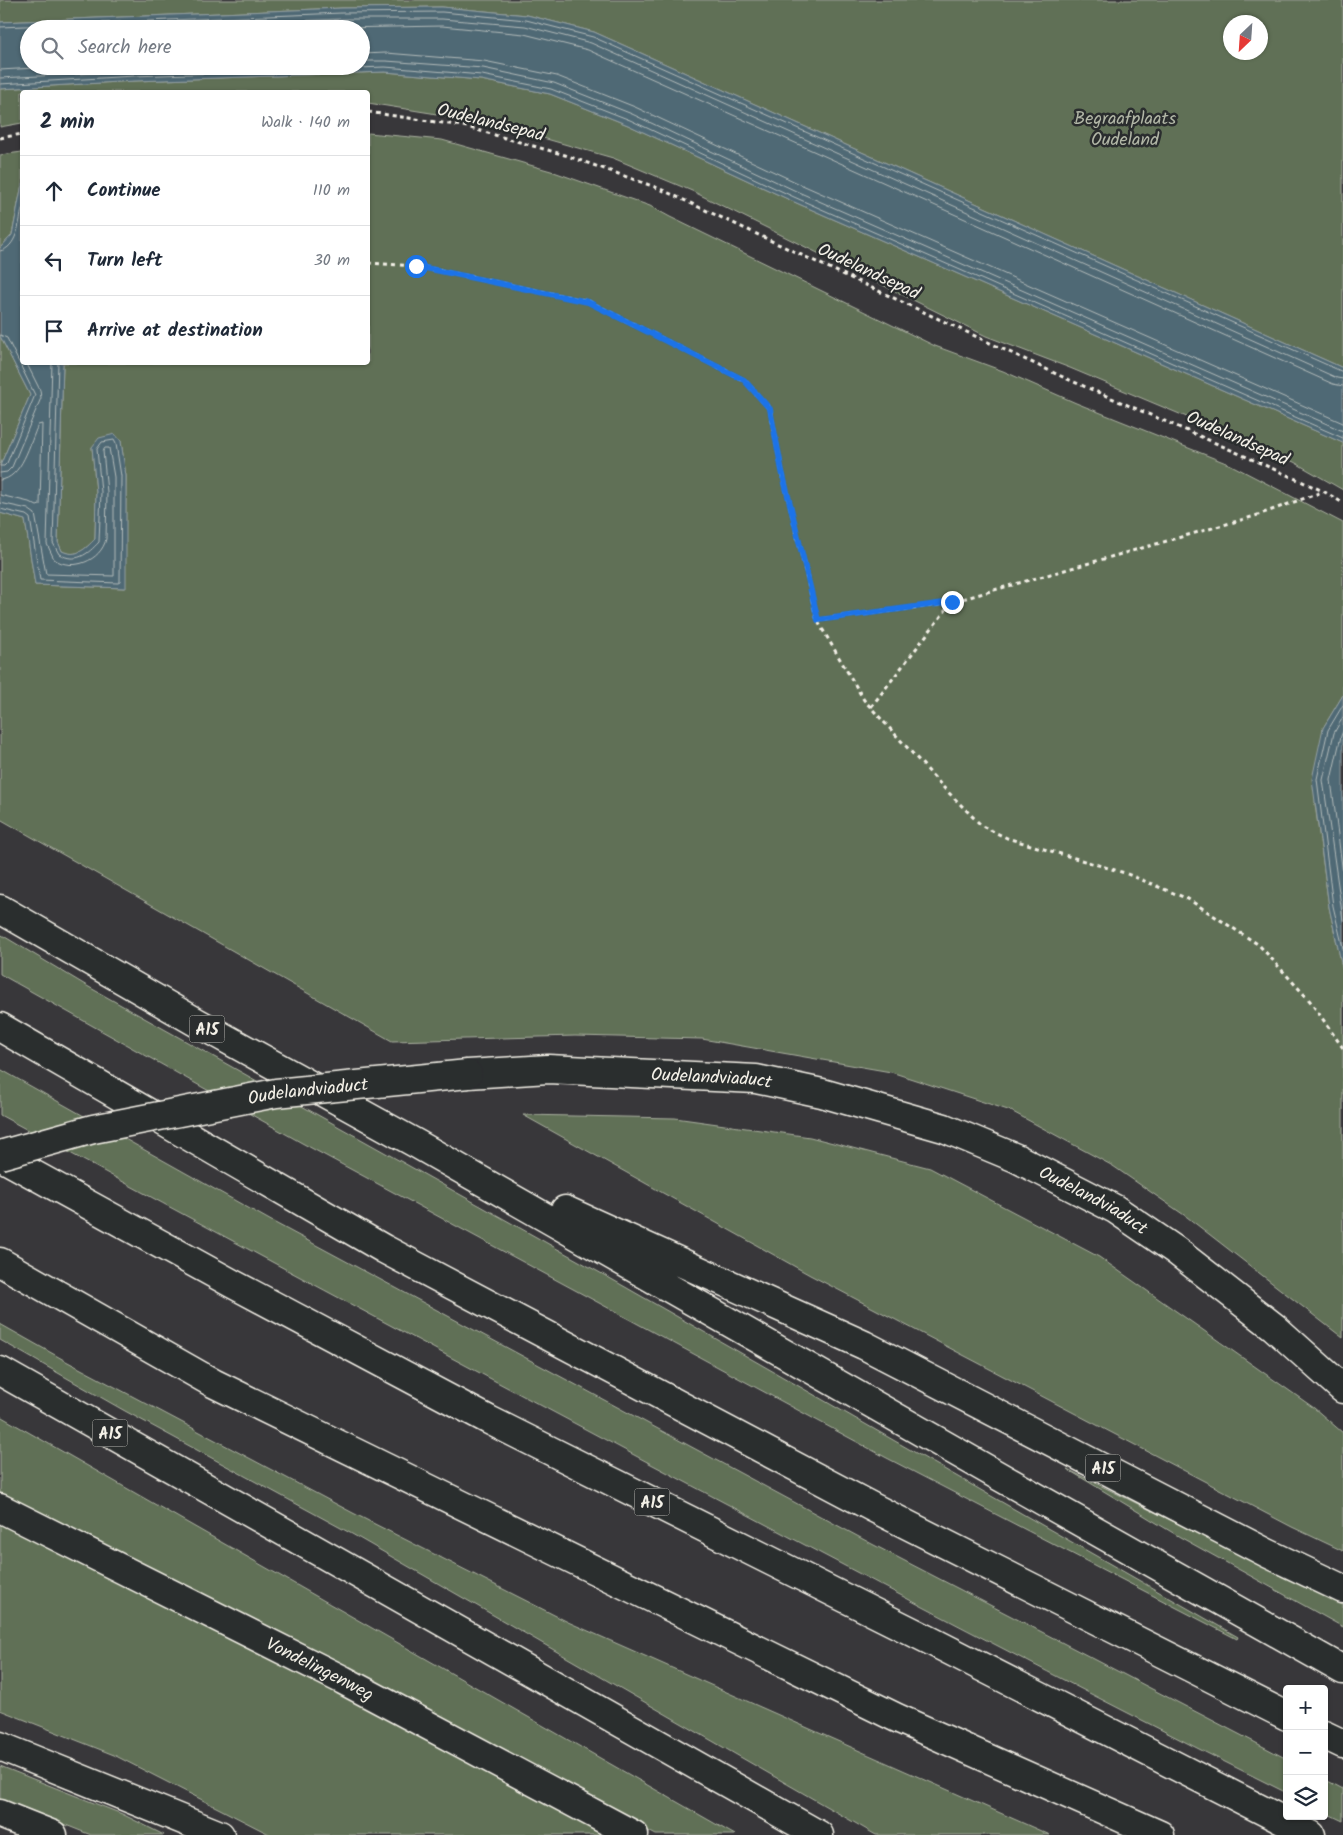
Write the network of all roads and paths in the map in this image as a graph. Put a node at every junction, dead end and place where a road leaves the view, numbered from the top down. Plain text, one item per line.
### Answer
1 (370, 112) edge
2 (20, 134) edge
3 (0, 138) edge
4 (370, 263) edge
5 (1323, 491) junction
6 (1343, 503) edge
7 (952, 602) junction
8 (818, 620) junction
9 (871, 707) junction
10 (0, 909) edge
11 (0, 1027) edge
12 (1343, 1048) edge
13 (417, 1144) junction
14 (0, 1155) edge
15 (0, 1262) edge
16 (0, 1371) edge
17 (1343, 1389) edge
18 (0, 1508) edge
19 (1343, 1589) edge
20 (1343, 1670) edge
21 (1283, 1714) edge
22 (1328, 1737) edge
23 (1343, 1744) edge
24 (0, 1746) edge
25 (0, 1814) edge
26 (53, 1835) edge
27 (220, 1835) edge
28 (634, 1835) edge
29 (819, 1835) edge
30 (1160, 1835) edge
31 (1311, 1835) edge

1 - 5 path, Oudelandsepad
2 - 3 path
4 - 8 path
5 - 6 path, Oudelandsepad
5 - 7 path
7 - 8 path
7 - 9 path
8 - 9 path
9 - 12 path
10 - 13 main road, A15
11 - 21 main road
13 - 19 main road, A15
13 - 20 main road, A15
14 - 17 main road, Oudelandviaduct, bridge
14 - 31 main road, A15
15 - 30 main road
16 - 29 main road, A15
18 - 28 main road, Vondelingenweg
22 - 23 main road
24 - 27 main road
25 - 26 main road

